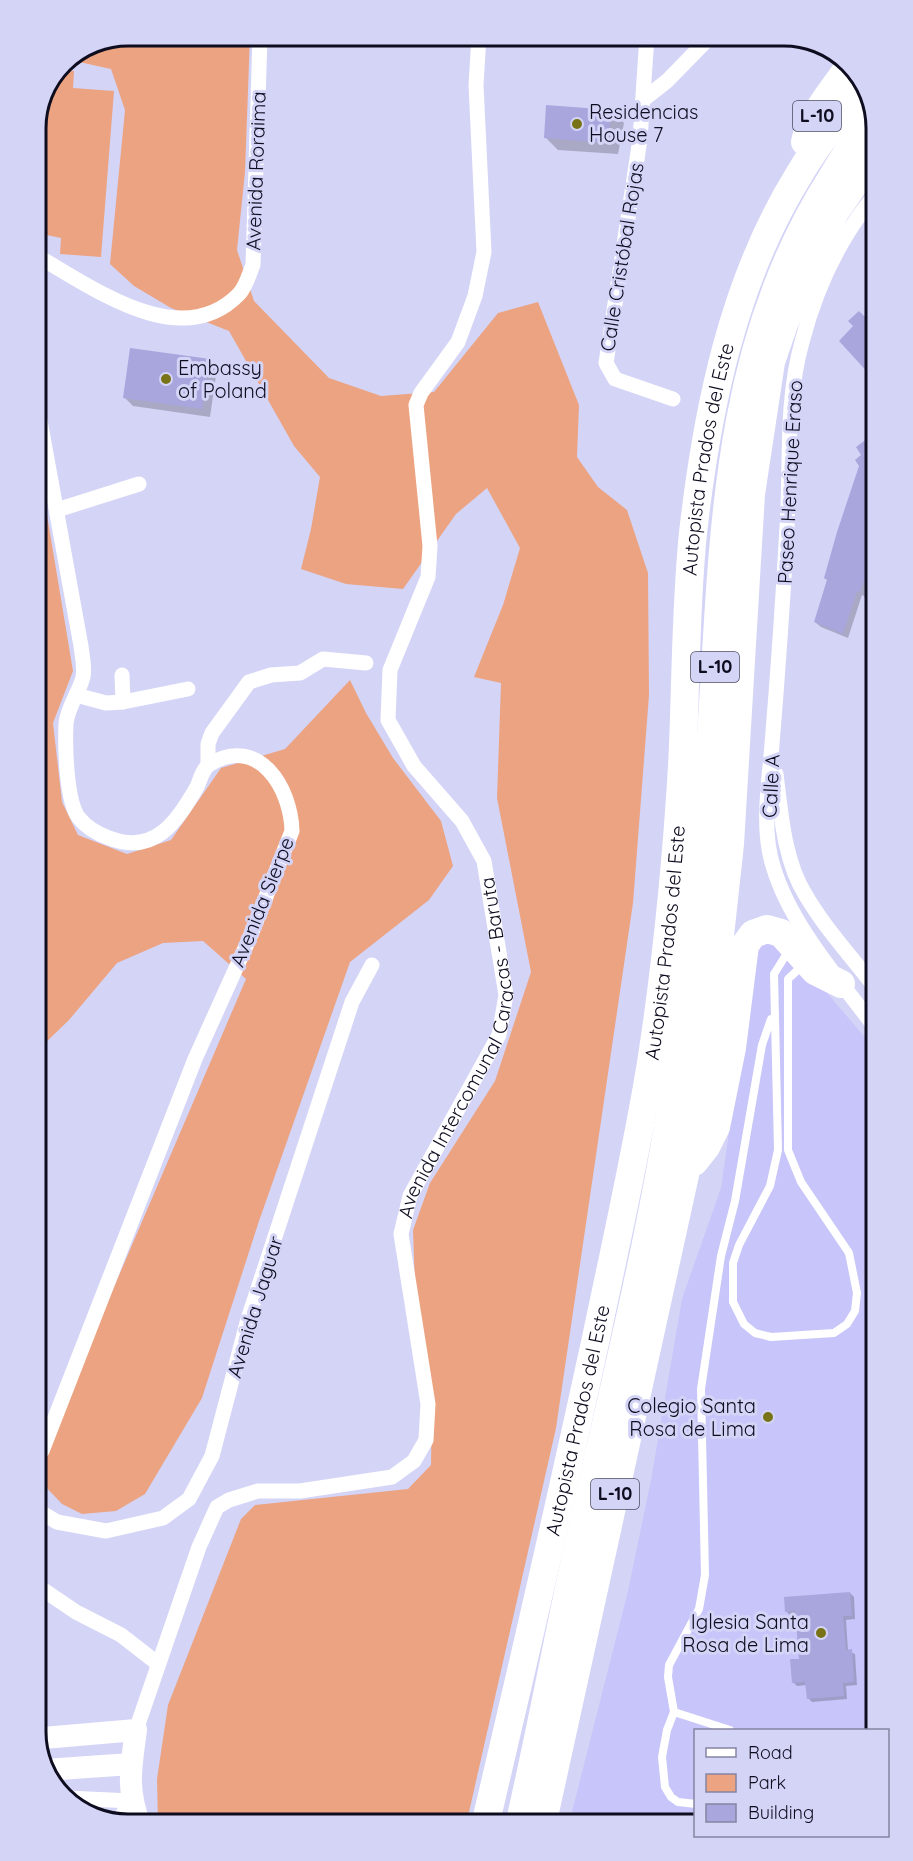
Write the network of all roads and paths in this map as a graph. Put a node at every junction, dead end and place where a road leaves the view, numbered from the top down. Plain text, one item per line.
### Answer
1 (260, 46) edge
2 (478, 47) edge
3 (646, 47) edge
4 (700, 47) edge
5 (845, 74) edge
6 (859, 94) edge
7 (644, 99) junction
8 (866, 127) edge
9 (866, 167) edge
10 (801, 171) junction
11 (866, 206) edge
12 (47, 261) edge
13 (673, 399) dead end
14 (47, 456) edge
15 (139, 484) dead end
16 (57, 510) junction
17 (366, 663) dead end
18 (122, 675) dead end
19 (188, 689) dead end
20 (76, 695) junction
21 (123, 702) junction
22 (772, 745) junction
23 (208, 765) junction
24 (801, 953) junction
25 (372, 965) dead end
26 (866, 975) edge
27 (841, 984) junction
28 (774, 1012) junction
29 (866, 1016) edge
30 (689, 1168) junction
31 (721, 1256) junction
32 (734, 1263) junction
33 (46, 1440) edge
34 (46, 1515) edge
35 (46, 1592) edge
36 (157, 1663) junction
37 (674, 1712) junction
38 (724, 1729) edge
39 (136, 1730) junction
40 (47, 1738) edge
41 (131, 1764) junction
42 (55, 1769) edge
43 (80, 1799) edge
44 (131, 1801) junction
45 (694, 1804) edge
46 (123, 1814) edge
47 (136, 1814) edge
48 (488, 1814) edge
49 (522, 1814) edge
50 (545, 1814) edge

1 - 12 street, Avenida Roraima
2 - 36 street, Avenida Intercomunal Caracas - Baruta
3 - 7 street, Calle Cristóbal Rojas
4 - 7 street
5 - 10 highway, L-10
6 - 10 highway, Autopista Prados del Este / L-10
7 - 13 street, Calle Cristóbal Rojas
8 - 49 highway, Autopista Prados del Este / L-10
9 - 30 highway
10 - 48 highway, Autopista Prados del Este / L-10
11 - 22 street, Paseo Henrique Eraso
14 - 16 street
15 - 16 street
16 - 20 street
17 - 23 street
18 - 21 street
19 - 21 street
20 - 21 street
20 - 23 street
22 - 26 street, Calle A
22 - 27 street, Calle A
23 - 33 street, Avenida Sierpe
24 - 27 highway
24 - 28 lane
24 - 30 highway
24 - 32 lane
25 - 34 street, Avenida Jaguar
27 - 29 street, Calle A
28 - 31 lane
28 - 32 lane
30 - 50 highway, L-10
31 - 32 lane
31 - 37 lane
35 - 36 street
36 - 39 street, Avenida Intercomunal Caracas - Baruta
37 - 38 lane
37 - 45 lane
39 - 40 street
39 - 41 street, Avenida Intercomunal Caracas - Baruta
41 - 42 street
41 - 44 street, Avenida Intercomunal Caracas - Baruta
43 - 44 street
44 - 46 street
44 - 47 street, Avenida Intercomunal Caracas - Baruta

